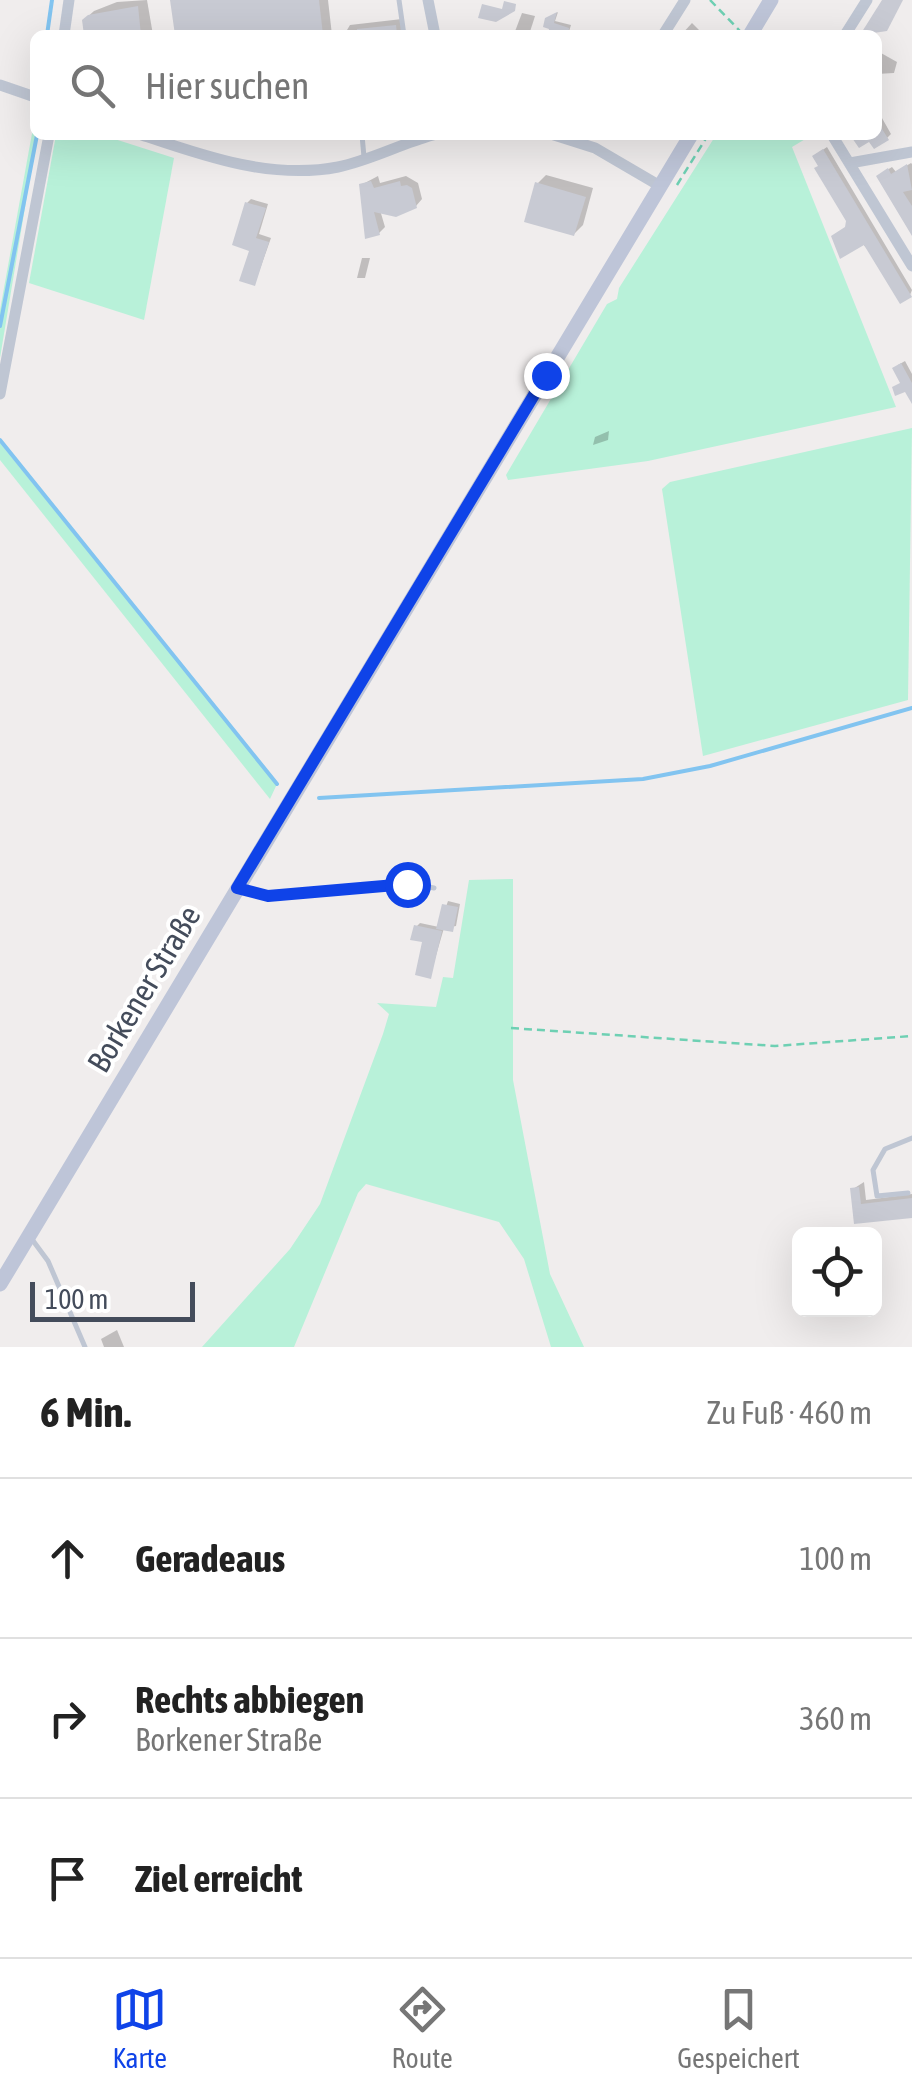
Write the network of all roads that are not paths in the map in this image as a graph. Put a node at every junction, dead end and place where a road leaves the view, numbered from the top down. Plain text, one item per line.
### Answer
1 (69, 0) edge
2 (399, 0) edge
3 (428, 0) edge
4 (685, 0) edge
5 (771, 0) edge
6 (867, 0) edge
7 (65, 30) edge
8 (403, 30) edge
9 (434, 30) edge
10 (667, 30) edge
11 (750, 30) edge
12 (848, 30) edge
13 (0, 85) edge
14 (30, 95) edge
15 (48, 140) edge
16 (161, 140) edge
17 (362, 140) edge
18 (419, 140) edge
19 (570, 140) edge
20 (689, 140) edge
21 (835, 140) edge
22 (912, 152) edge
23 (364, 160) junction
24 (850, 163) junction
25 (660, 186) junction
26 (912, 266) edge
27 (0, 394) edge
28 (237, 888) junction
29 (434, 888) dead end
30 (912, 1138) edge
31 (908, 1193) dead end
32 (29, 1236) junction
33 (0, 1284) edge
34 (85, 1347) edge

1 - 7 street
2 - 8 lane
3 - 9 street
4 - 10 street
5 - 11 main road
6 - 12 street
13 - 14 street
15 - 27 street
16 - 23 street
17 - 23 lane
18 - 23 street
19 - 25 street
20 - 25 main road, Borkener Straße
21 - 24 street
22 - 24 street
24 - 26 street
25 - 28 main road, Borkener Straße
28 - 29 lane
28 - 32 main road, Borkener Straße
30 - 31 lane
32 - 33 main road, Borkener Straße
32 - 34 lane

